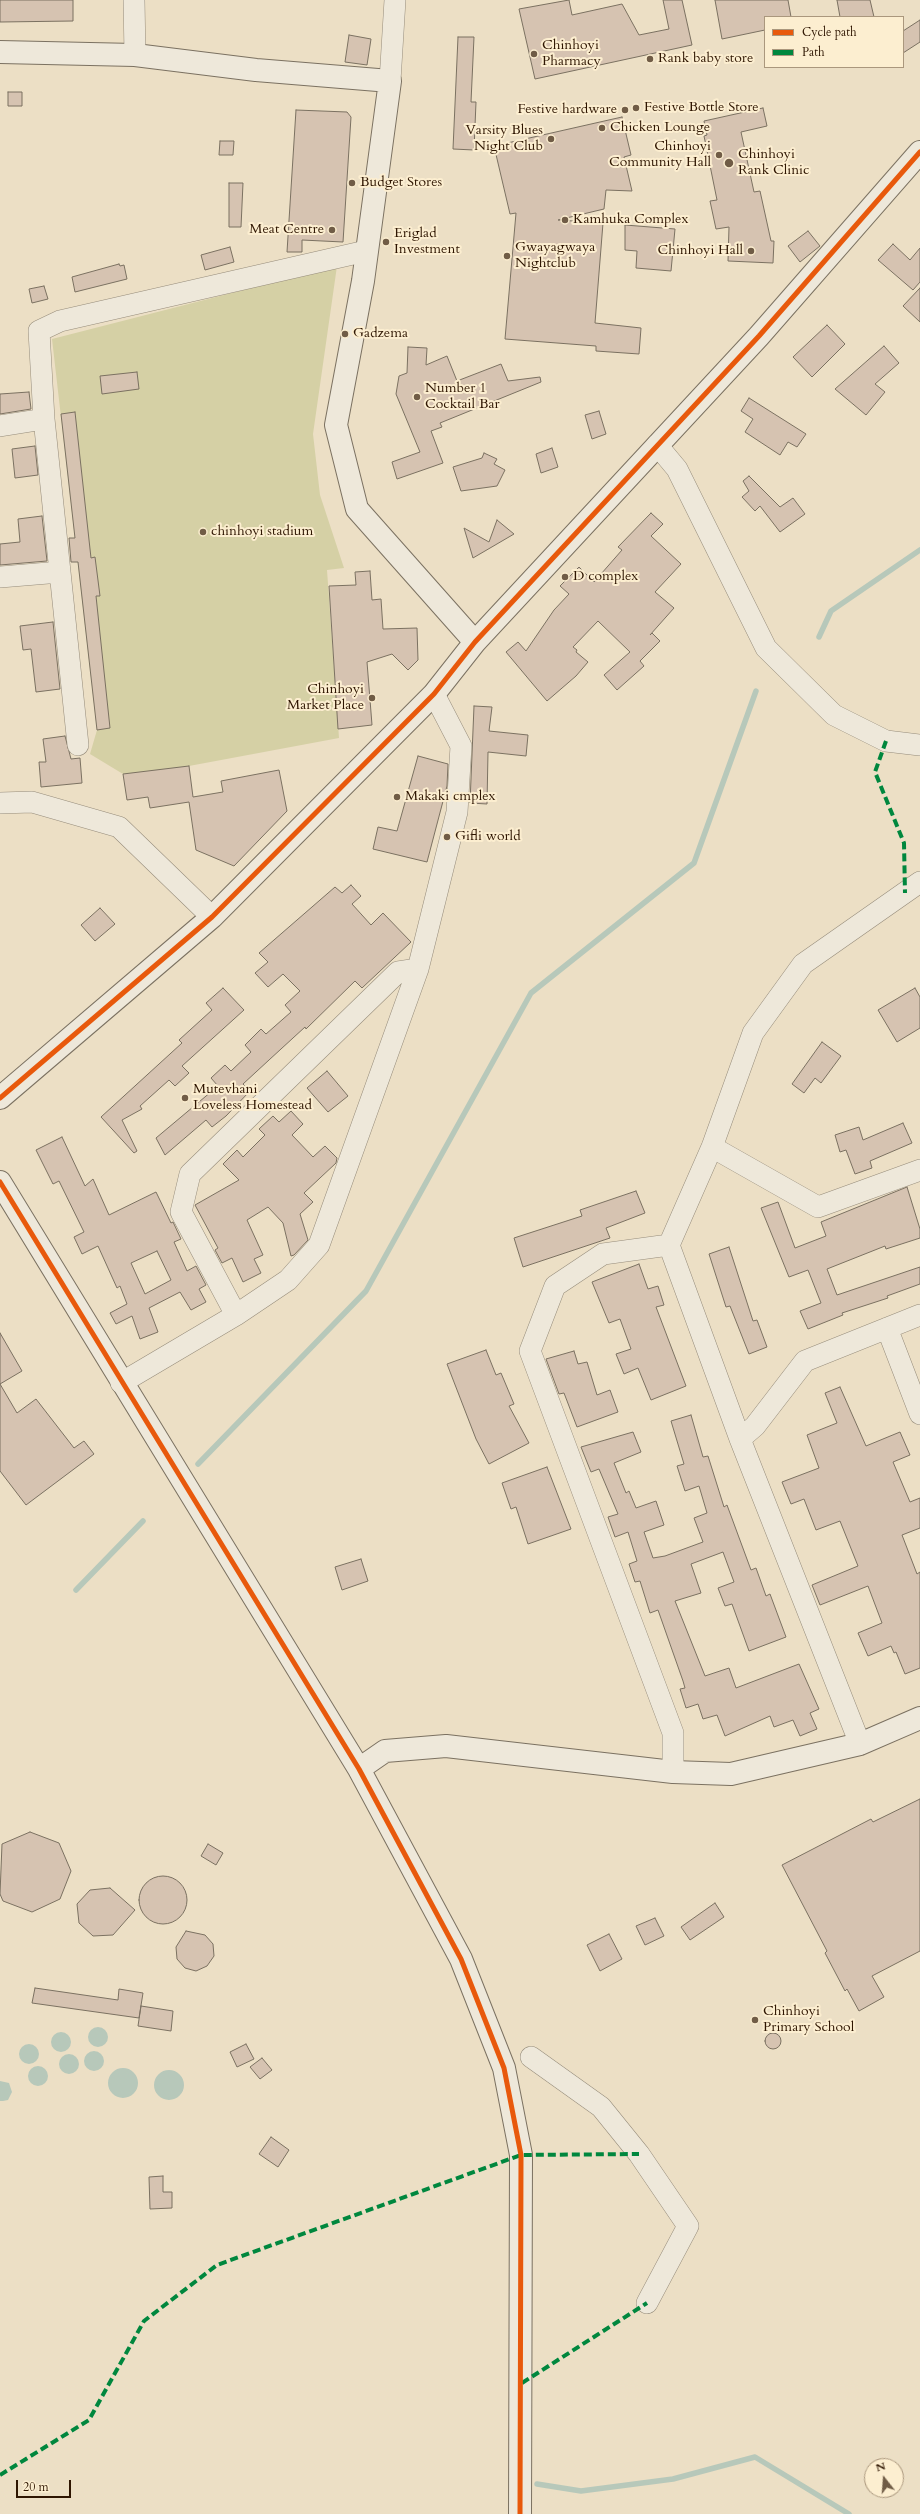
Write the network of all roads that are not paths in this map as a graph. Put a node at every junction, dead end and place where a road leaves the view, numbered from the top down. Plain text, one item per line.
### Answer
1 (134, 0) edge
2 (395, 0) edge
3 (0, 52) edge
4 (135, 55) junction
5 (390, 81) junction
6 (920, 152) edge
7 (366, 251) junction
8 (44, 419) junction
9 (0, 426) edge
10 (657, 445) junction
11 (60, 572) junction
12 (0, 577) edge
13 (475, 642) junction
14 (434, 694) junction
15 (78, 745) dead end
16 (920, 745) edge
17 (0, 803) edge
18 (920, 882) edge
19 (212, 917) junction
20 (418, 969) junction
21 (0, 1098) edge
22 (712, 1147) junction
23 (920, 1170) edge
24 (0, 1182) edge
25 (669, 1245) junction
26 (236, 1315) junction
27 (920, 1315) edge
28 (887, 1328) junction
29 (121, 1383) junction
30 (920, 1414) edge
31 (740, 1439) junction
32 (920, 1718) edge
33 (860, 1744) junction
34 (359, 1769) junction
35 (673, 1772) junction
36 (530, 2057) dead end
37 (647, 2303) dead end
38 (520, 2514) edge

1 - 4 street
2 - 5 street
3 - 4 street
4 - 5 street
5 - 7 street
6 - 10 street
7 - 8 street
7 - 13 street
8 - 9 street
8 - 11 street
10 - 13 street
10 - 16 street
11 - 12 street
11 - 15 street
13 - 14 street
14 - 19 street
14 - 20 street
17 - 19 street
18 - 22 street
19 - 21 street
20 - 26 street
20 - 26 street
22 - 23 street
22 - 25 street
24 - 29 street
25 - 31 street
25 - 35 street
26 - 29 street
27 - 28 street
28 - 30 street
28 - 31 street
29 - 34 street
31 - 33 street
32 - 33 street
33 - 35 street
34 - 35 street
34 - 38 street
36 - 37 street

